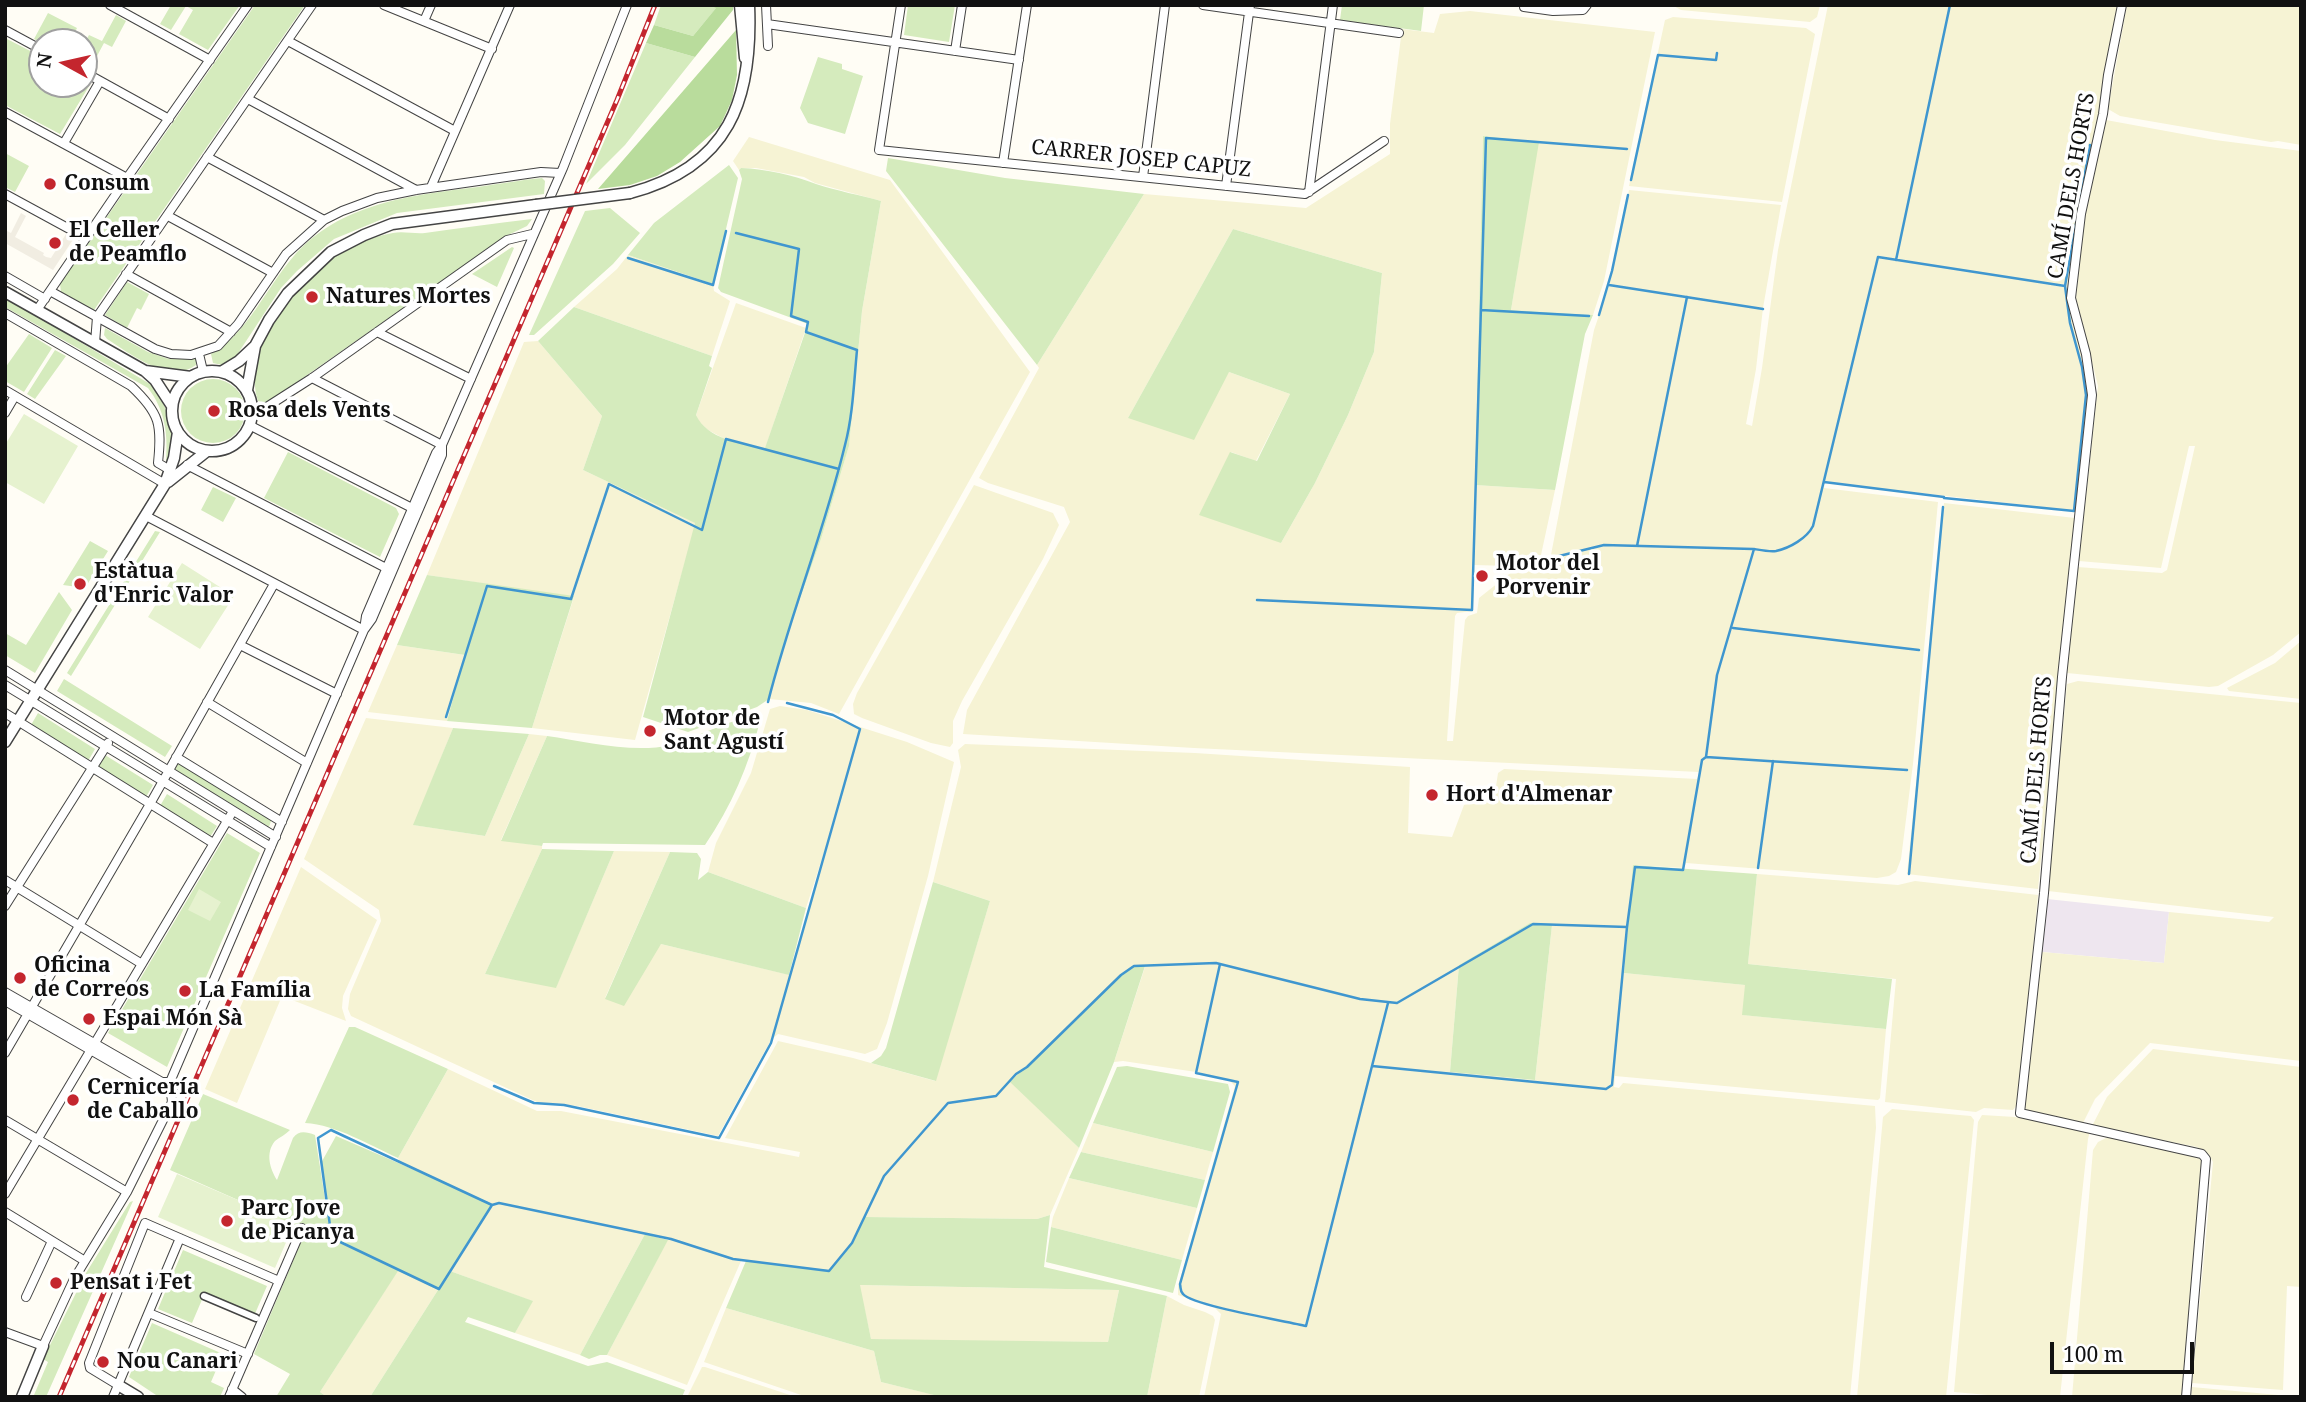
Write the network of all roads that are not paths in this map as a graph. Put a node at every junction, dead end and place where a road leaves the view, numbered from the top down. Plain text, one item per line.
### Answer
1 (110, 5) edge
2 (248, 5) edge
3 (313, 5) edge
4 (384, 5) edge
5 (431, 5) edge
6 (510, 5) edge
7 (627, 5) edge
8 (740, 5) edge
9 (749, 5) edge
10 (766, 5) edge
11 (901, 5) edge
12 (962, 5) edge
13 (1027, 5) edge
14 (1165, 5) edge
15 (1203, 5) edge
16 (1333, 5) edge
17 (1587, 5) edge
18 (2122, 5) edge
19 (1524, 6) edge
20 (1249, 9) edge
21 (424, 22) junction
22 (767, 24) junction
23 (1331, 24) junction
24 (5, 30) edge
25 (1399, 33) dead end
26 (288, 41) junction
27 (28, 42) edge
28 (895, 42) junction
29 (768, 46) dead end
30 (492, 48) junction
31 (955, 51) junction
32 (210, 60) junction
33 (1019, 60) junction
34 (746, 68) junction
35 (100, 81) joint
36 (248, 99) junction
37 (5, 112) edge
38 (169, 119) junction
39 (455, 131) junction
40 (1384, 141) dead end
41 (64, 143) junction
42 (208, 157) junction
43 (1003, 163) junction
44 (560, 173) junction
45 (1143, 177) junction
46 (127, 178) junction
47 (1226, 186) junction
48 (431, 187) junction
49 (416, 190) junction
50 (1308, 192) junction
51 (5, 194) edge
52 (168, 216) junction
53 (324, 220) junction
54 (532, 234) junction
55 (86, 238) junction
56 (512, 238) junction
57 (524, 252) junction
58 (273, 273) junction
59 (126, 274) junction
60 (5, 276) edge
61 (50, 290) junction
62 (5, 292) edge
63 (45, 299) junction
64 (37, 310) junction
65 (5, 313) edge
66 (97, 317) junction
67 (231, 332) junction
68 (377, 332) junction
69 (95, 343) junction
70 (255, 346) junction
71 (199, 354) junction
72 (145, 371) junction
73 (203, 371) junction
74 (222, 372) junction
75 (191, 377) junction
76 (312, 378) junction
77 (471, 379) junction
78 (5, 390) edge
79 (247, 390) junction
80 (15, 396) junction
81 (172, 406) junction
82 (5, 413) edge
83 (250, 421) junction
84 (178, 432) junction
85 (442, 445) junction
86 (207, 451) junction
87 (187, 465) junction
88 (170, 470) junction
89 (165, 484) junction
90 (412, 508) junction
91 (146, 516) junction
92 (386, 568) junction
93 (274, 584) junction
94 (364, 630) junction
95 (240, 645) junction
96 (5, 670) edge
97 (5, 685) edge
98 (37, 690) junction
99 (337, 694) junction
100 (31, 701) junction
101 (207, 702) junction
102 (5, 713) edge
103 (18, 721) junction
104 (112, 736) junction
105 (5, 742) edge
106 (106, 747) junction
107 (176, 757) junction
108 (307, 763) junction
109 (91, 769) junction
110 (168, 772) junction
111 (163, 782) junction
112 (150, 804) junction
113 (233, 811) junction
114 (227, 820) junction
115 (282, 822) junction
116 (276, 837) junction
117 (213, 843) junction
118 (271, 847) junction
119 (5, 880) edge
120 (17, 887) junction
121 (5, 906) edge
122 (80, 926) junction
123 (142, 964) junction
124 (5, 992) edge
125 (5, 1002) edge
126 (31, 1011) junction
127 (92, 1047) junction
128 (5, 1053) edge
129 (172, 1087) junction
130 (5, 1120) edge
131 (38, 1139) junction
132 (127, 1192) junction
133 (5, 1194) edge
134 (5, 1212) edge
135 (302, 1227) dead end
136 (180, 1238) junction
137 (52, 1241) junction
138 (85, 1261) junction
139 (279, 1281) junction
140 (204, 1296) dead end
141 (26, 1297) dead end
142 (149, 1313) junction
143 (256, 1318) dead end
144 (5, 1332) edge
145 (43, 1346) junction
146 (248, 1354) junction
147 (118, 1385) junction
148 (231, 1393) edge
149 (22, 1397) edge
150 (113, 1397) edge
151 (138, 1397) edge
152 (242, 1397) edge
153 (2186, 1397) edge

1 - 32 street
2 - 32 street
3 - 26 street
4 - 21 street
5 - 21 street
6 - 30 street
7 - 44 street
8 - 34 street
9 - 34 street
10 - 22 street
11 - 28 street
12 - 31 street
13 - 33 street
14 - 45 street
15 - 20 street
16 - 23 street
17 - 19 street
18 - 153 street, CAMÍ DELS HORTS
20 - 23 street
20 - 47 street
21 - 30 street
22 - 28 street
22 - 29 street
23 - 25 street
23 - 50 street
24 - 27 street
26 - 36 street
26 - 39 street
28 - 31 street
28 - 43 street, CARRER JOSEP CAPUZ
30 - 39 street
31 - 33 street
32 - 38 street
33 - 43 street
34 - 70 street, bridge
35 - 38 street
35 - 41 street
36 - 42 street
36 - 49 street
37 - 41 street
38 - 46 street
39 - 48 street
40 - 50 street
41 - 46 street
42 - 52 street
42 - 53 street
43 - 45 street, CARRER JOSEP CAPUZ
44 - 48 street
44 - 54 street
45 - 47 street, CARRER JOSEP CAPUZ
46 - 55 street
47 - 50 street, CARRER JOSEP CAPUZ
48 - 49 street
49 - 53 street
51 - 55 street
52 - 58 street
52 - 59 street
53 - 58 street
54 - 56 street
54 - 57 street
55 - 61 street
56 - 57 street
56 - 68 street
57 - 77 street
58 - 67 street
59 - 66 street
59 - 67 street
60 - 63 street
61 - 63 street
61 - 66 street
62 - 64 street
63 - 64 street
64 - 69 street
65 - 88 street
66 - 69 street
66 - 71 street
67 - 71 street
68 - 76 street
68 - 77 street
69 - 72 street
70 - 74 street
70 - 79 street
71 - 73 street
72 - 75 street
72 - 81 street
73 - 74 street
73 - 75 street
74 - 79 street
75 - 81 street
76 - 83 street
76 - 85 street
77 - 85 street
78 - 80 street
79 - 83 street
80 - 82 street
80 - 89 street
81 - 84 street
83 - 86 street
83 - 90 street
84 - 86 street
84 - 88 street
85 - 90 street
85 - 94 street
86 - 87 street
87 - 89 street
87 - 92 street
88 - 89 street
89 - 91 street
90 - 92 street
91 - 93 street
91 - 98 street
92 - 94 street
93 - 94 street
93 - 95 street
94 - 99 street
95 - 99 street
95 - 101 street
96 - 98 street
97 - 100 street
98 - 100 street
98 - 104 street
99 - 108 street
100 - 103 street
100 - 106 street
101 - 107 street
101 - 108 street
102 - 103 street
103 - 105 street
103 - 109 street
104 - 106 street
104 - 110 street
106 - 109 street
106 - 111 street
107 - 110 street
107 - 115 street
108 - 115 street
109 - 112 street
109 - 120 street
110 - 111 street
110 - 113 street
111 - 112 street
111 - 114 street
112 - 117 street
112 - 122 street
113 - 114 street
113 - 116 street
114 - 117 street
114 - 118 street
115 - 116 street
116 - 118 street
117 - 123 street
118 - 129 street
119 - 120 street
120 - 121 street
120 - 122 street
122 - 123 street
122 - 126 street
123 - 127 street
124 - 126 street
125 - 126 street
126 - 127 street
126 - 128 street
127 - 129 street
127 - 131 street
129 - 132 street
130 - 131 street
131 - 132 street
131 - 133 street
132 - 138 street
134 - 137 street
135 - 139 street
136 - 139 street
136 - 142 street
136 - 147 street
137 - 138 street
137 - 141 street
138 - 145 street
139 - 146 street
140 - 143 street
142 - 146 street
142 - 147 street
144 - 145 street
145 - 149 street
146 - 148 street
147 - 150 street
147 - 151 street
148 - 152 street

